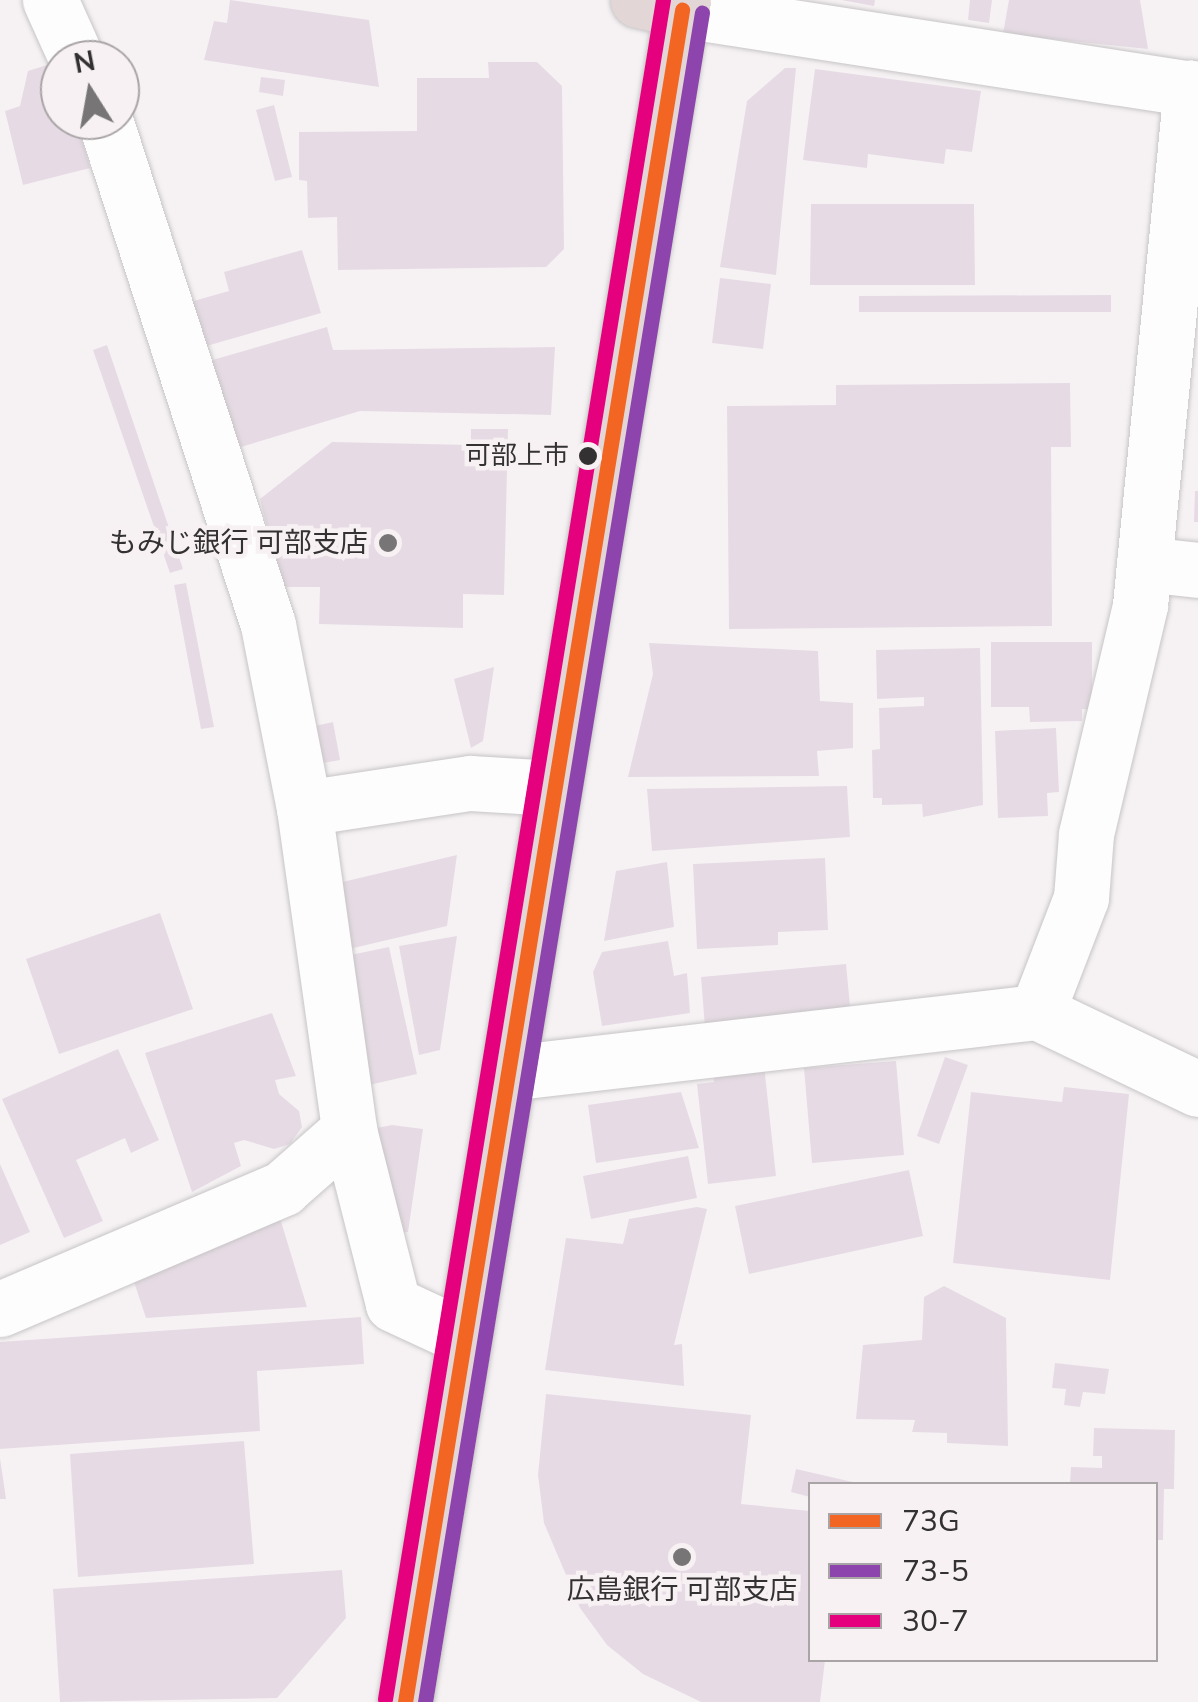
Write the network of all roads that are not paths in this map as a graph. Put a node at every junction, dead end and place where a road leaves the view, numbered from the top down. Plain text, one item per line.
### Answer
1 (50, 0) edge
2 (668, 3) edge
3 (69, 40) edge
4 (1194, 89) edge
5 (110, 140) edge
6 (1144, 564) junction
7 (1198, 570) edge
8 (554, 788) junction
9 (304, 808) junction
10 (1037, 1012) junction
11 (508, 1072) junction
12 (1198, 1089) edge
13 (349, 1130) junction
14 (0, 1309) edge
15 (464, 1337) junction
16 (405, 1702) edge

1 - 3 street
2 - 4 street
2 - 8 highway
4 - 6 street
5 - 9 street
6 - 7 street
6 - 10 street
8 - 9 street
8 - 11 highway
9 - 13 street
10 - 11 street
10 - 12 street
11 - 15 highway
13 - 14 street
13 - 15 street
15 - 16 highway

